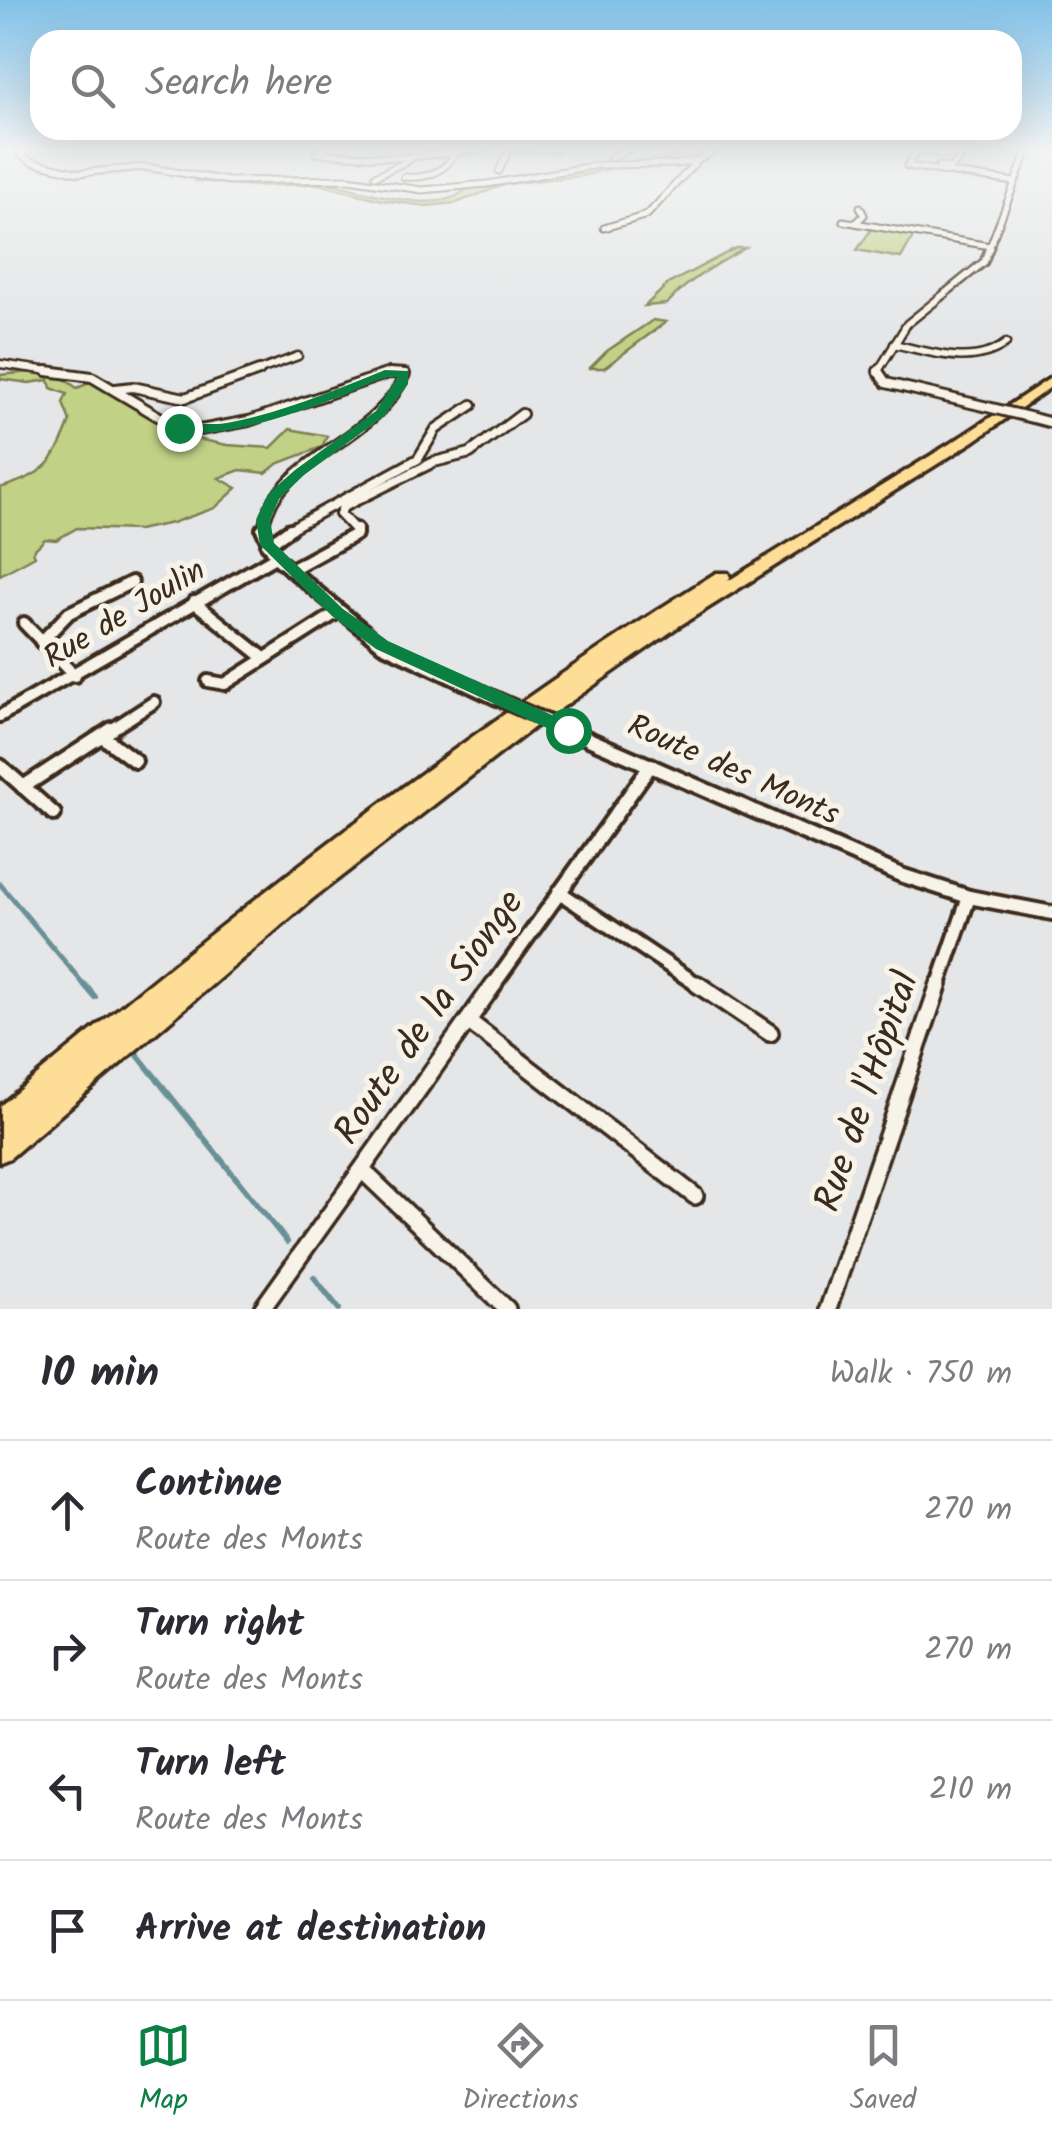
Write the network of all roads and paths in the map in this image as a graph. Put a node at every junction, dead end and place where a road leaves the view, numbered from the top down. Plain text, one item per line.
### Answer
1 (651, 210) edge
2 (862, 210) edge
3 (1004, 210) edge
4 (843, 220) dead end
5 (856, 223) junction
6 (604, 228) dead end
7 (990, 246) junction
8 (1006, 343) dead end
9 (894, 344) junction
10 (298, 356) dead end
11 (0, 364) edge
12 (1052, 368) edge
13 (1052, 381) edge
14 (115, 389) junction
15 (472, 405) dead end
16 (522, 414) dead end
17 (1052, 423) edge
18 (267, 545) junction
19 (275, 557) junction
20 (290, 570) junction
21 (132, 582) dead end
22 (194, 602) junction
23 (338, 612) junction
24 (24, 623) dead end
25 (42, 642) junction
26 (264, 658) junction
27 (75, 676) junction
28 (208, 681) dead end
29 (154, 702) dead end
30 (0, 716) edge
31 (102, 736) junction
32 (135, 761) dead end
33 (0, 766) edge
34 (651, 766) junction
35 (23, 786) junction
36 (54, 814) dead end
37 (560, 892) junction
38 (970, 897) junction
39 (1052, 913) edge
40 (148, 998) junction
41 (468, 1021) junction
42 (770, 1033) dead end
43 (0, 1110) edge
44 (0, 1123) edge
45 (0, 1148) edge
46 (362, 1170) junction
47 (695, 1196) dead end
48 (262, 1309) edge
49 (507, 1309) edge
50 (828, 1309) edge

1 - 6 street
2 - 5 street
3 - 7 street
4 - 5 street
5 - 7 street
7 - 9 street
8 - 9 street
9 - 17 street, bridge
10 - 14 street
11 - 14 street
12 - 40 highway
13 - 45 highway
14 - 18 street
15 - 18 street
16 - 20 street
18 - 19 street, Route des Monts
19 - 20 street, Route des Monts
19 - 22 street, Rue de Joulin
20 - 23 street, Route des Monts
21 - 25 street
22 - 26 street
22 - 27 street, Rue de Joulin
23 - 26 street
23 - 34 street, Route des Monts, bridge
24 - 25 street
25 - 27 street
26 - 28 street
27 - 30 street, Rue de Joulin
29 - 31 street
31 - 32 street
31 - 35 street
33 - 35 street
34 - 37 street, Route de la Sionge
34 - 38 street, Route des Monts
35 - 36 street
37 - 41 street, Route de la Sionge
37 - 42 street
38 - 39 street, Route des Monts
38 - 50 street, Rue de l'Hôpital
40 - 43 highway
40 - 44 highway
41 - 46 street, Route de la Sionge
41 - 47 street
46 - 48 street, Route de la Sionge
46 - 49 street

